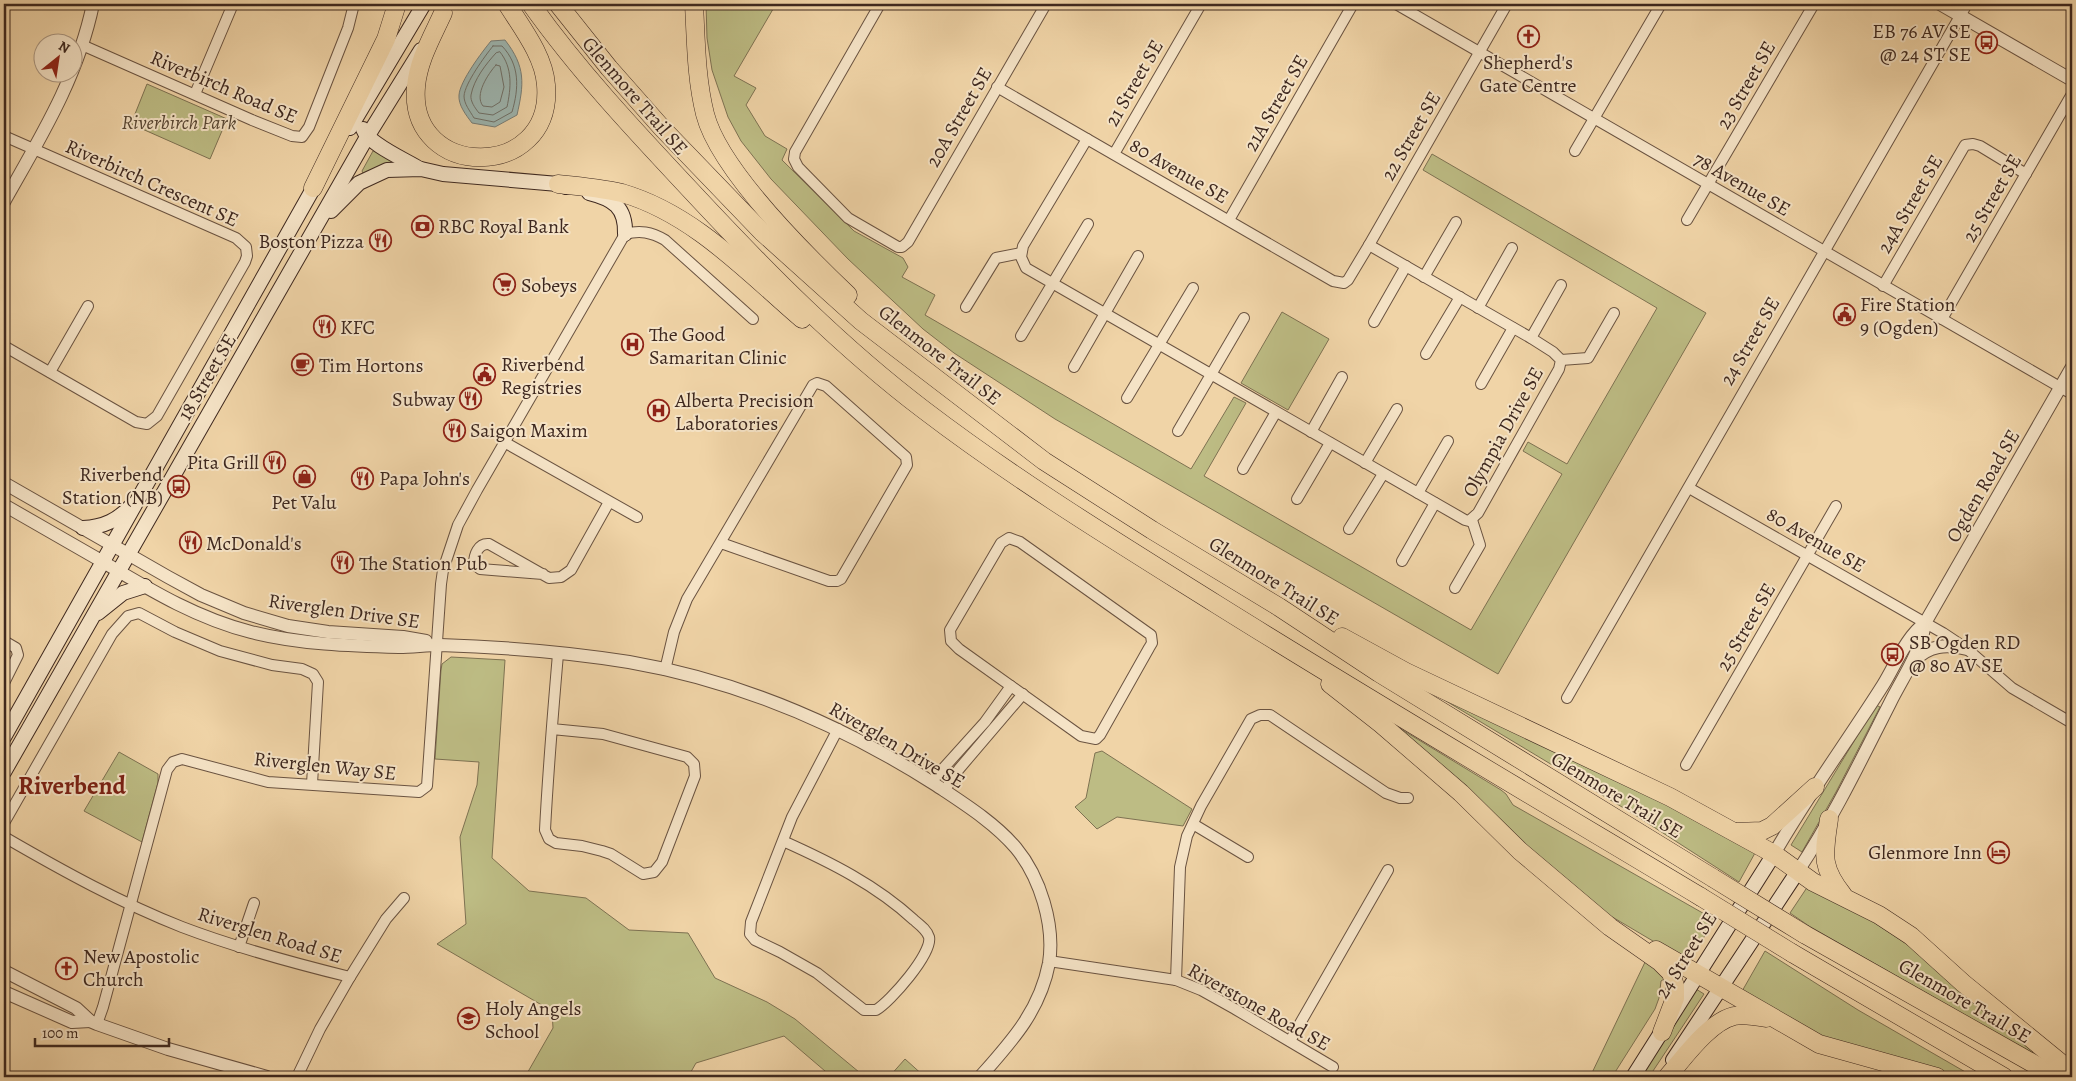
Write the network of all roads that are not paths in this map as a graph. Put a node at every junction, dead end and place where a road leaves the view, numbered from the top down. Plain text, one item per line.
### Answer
1 (93, 4) edge
2 (233, 4) edge
3 (354, 4) edge
4 (397, 4) edge
5 (424, 4) edge
6 (508, 4) edge
7 (531, 4) edge
8 (558, 4) edge
9 (694, 4) edge
10 (880, 4) edge
11 (1046, 4) edge
12 (1200, 4) edge
13 (1353, 4) edge
14 (1396, 4) edge
15 (1507, 4) edge
16 (1661, 4) edge
17 (1814, 4) edge
18 (1940, 4) edge
19 (1967, 4) edge
20 (446, 8) edge
21 (1960, 15) junction
22 (82, 45) joint
23 (1479, 52) junction
24 (2072, 80) edge
25 (69, 82) edge
26 (997, 87) junction
27 (195, 94) junction
28 (2072, 94) edge
29 (369, 96) junction
30 (1594, 119) junction
31 (4, 136) edge
32 (367, 137) junction
33 (1087, 139) junction
34 (34, 149) junction
35 (1575, 151) dead end
36 (1114, 154) junction
37 (420, 169) junction
38 (2026, 174) junction
39 (558, 184) junction
40 (1708, 185) junction
41 (314, 188) junction
42 (4, 202) edge
43 (1229, 220) junction
44 (1688, 220) dead end
45 (1456, 222) dead end
46 (1088, 224) dead end
47 (313, 232) junction
48 (625, 234) junction
49 (1368, 245) junction
50 (1512, 248) dead end
51 (1824, 252) junction
52 (1021, 253) junction
53 (1138, 256) dead end
54 (1406, 266) junction
55 (1424, 277) junction
56 (1051, 283) junction
57 (1344, 283) joint
58 (1561, 284) dead end
59 (1884, 286) junction
60 (1193, 288) dead end
61 (1460, 297) junction
62 (88, 306) dead end
63 (966, 307) dead end
64 (1478, 308) junction
65 (1105, 314) junction
66 (1614, 314) dead end
67 (1244, 318) dead end
68 (753, 319) dead end
69 (1942, 319) junction
70 (1374, 322) dead end
71 (1513, 328) junction
72 (1022, 336) dead end
73 (1531, 338) junction
74 (1158, 345) junction
75 (4, 346) edge
76 (1426, 354) dead end
77 (1560, 360) junction
78 (1074, 367) dead end
79 (2072, 367) edge
80 (50, 372) junction
81 (1210, 375) junction
82 (1342, 377) dead end
83 (943, 384) junction
84 (1481, 384) dead end
85 (2061, 387) junction
86 (2072, 394) edge
87 (1127, 398) dead end
88 (921, 408) junction
89 (1397, 409) dead end
90 (1276, 412) junction
91 (1178, 431) dead end
92 (1311, 432) junction
93 (1448, 440) dead end
94 (504, 442) junction
95 (1330, 443) junction
96 (1365, 463) junction
97 (1243, 469) dead end
98 (1383, 474) junction
99 (4, 482) edge
100 (1689, 488) junction
101 (142, 493) junction
102 (1418, 493) junction
103 (1297, 499) dead end
104 (609, 502) junction
105 (1435, 503) junction
106 (4, 505) edge
107 (1836, 506) dead end
108 (637, 517) dead end
109 (1472, 520) junction
110 (83, 528) junction
111 (1349, 529) dead end
112 (721, 543) junction
113 (114, 545) junction
114 (128, 554) junction
115 (1808, 555) junction
116 (1402, 561) dead end
117 (104, 563) junction
118 (119, 571) junction
119 (543, 574) junction
120 (145, 586) junction
121 (1455, 588) dead end
122 (1279, 608) junction
123 (93, 616) junction
124 (1925, 623) junction
125 (1264, 634) junction
126 (4, 641) edge
127 (435, 645) junction
128 (1967, 649) junction
129 (558, 654) junction
130 (1910, 665) junction
131 (665, 670) junction
132 (4, 683) edge
133 (1011, 686) junction
134 (1023, 694) junction
135 (1567, 698) dead end
136 (2072, 724) edge
137 (552, 729) junction
138 (838, 729) junction
139 (4, 737) edge
140 (1686, 766) dead end
141 (4, 772) edge
142 (931, 782) junction
143 (312, 784) junction
144 (1815, 787) junction
145 (944, 791) junction
146 (1408, 798) dead end
147 (1829, 819) junction
148 (4, 823) edge
149 (1193, 824) junction
150 (1734, 832) junction
151 (4, 835) edge
152 (783, 840) junction
153 (1774, 854) junction
154 (1248, 857) dead end
155 (1388, 870) dead end
156 (1798, 871) junction
157 (404, 898) dead end
158 (1845, 898) junction
159 (254, 903) dead end
160 (130, 904) junction
161 (1584, 904) junction
162 (239, 947) junction
163 (1049, 961) junction
164 (4, 971) edge
165 (1698, 974) junction
166 (350, 977) junction
167 (1176, 980) junction
168 (1721, 988) junction
169 (4, 992) edge
170 (1776, 1020) junction
171 (94, 1022) junction
172 (1662, 1032) junction
173 (1290, 1041) junction
174 (1333, 1067) dead end
175 (2072, 1072) edge
176 (267, 1077) edge
177 (297, 1077) edge
178 (980, 1077) edge
179 (1633, 1077) edge
180 (1662, 1077) edge
181 (1667, 1077) edge
182 (1937, 1077) edge
183 (2004, 1077) edge
184 (2057, 1077) edge

1 - 22 street
2 - 27 street
3 - 27 street, Riverbirch Road SE
4 - 41 highway
5 - 29 main road, 18 Street SE
6 - 20 highway
7 - 88 highway, Glenmore Trail SE
8 - 83 highway, Glenmore Trail SE
9 - 83 highway
10 - 26 street, 20A Street SE
11 - 26 street, 20A Street SE
12 - 36 street, 21 Street SE
13 - 43 street, 21A Street SE
14 - 23 street, 78 Avenue SE
15 - 23 street, 22 Street SE
16 - 30 street
17 - 40 street, 23 Street SE
18 - 21 street
19 - 21 street, 24 Street SE
20 - 32 main road, 18 Street SE
21 - 24 street
21 - 51 street, 24 Street SE
22 - 27 street, Riverbirch Road SE
23 - 30 street, 78 Avenue SE
23 - 49 street, 22 Street SE
25 - 34 street
26 - 33 street, 80 Avenue SE
28 - 38 street, 25 Street SE
29 - 32 main road
29 - 41 main road, 18 Street SE
30 - 35 street
30 - 40 street, 78 Avenue SE
31 - 34 street
32 - 37 main road
32 - 47 main road, 18 Street SE
33 - 36 street, 80 Avenue SE
33 - 52 street
34 - 42 street
34 - 80 street, Riverbirch Crescent SE
36 - 43 street, 80 Avenue SE
37 - 39 main road
37 - 47 main road
38 - 59 street, 24A Street SE
38 - 69 street, 25 Street SE
39 - 48 main road
39 - 88 highway
40 - 44 street, 23 Street SE
40 - 51 street, 78 Avenue SE
41 - 101 main road, 18 Street SE
43 - 57 street, 80 Avenue SE
45 - 55 street
46 - 56 street
47 - 114 main road, 18 Street SE
48 - 68 street
48 - 94 street, Riverglen Way SE
49 - 54 street, Olympia Drive SE
49 - 57 street, 22 Street SE
50 - 64 street
51 - 59 street, 78 Avenue SE
51 - 100 street, 24 Street SE
52 - 56 street, Olympia Drive SE
52 - 63 street
53 - 65 street
54 - 55 street, Olympia Drive SE
54 - 70 street
55 - 61 street, Olympia Drive SE
56 - 65 street, Olympia Drive SE
56 - 72 street
58 - 73 street, Olympia Drive SE
59 - 69 street, 78 Avenue SE
60 - 74 street
61 - 64 street, Olympia Drive SE
61 - 76 street
62 - 80 street
64 - 71 street, Olympia Drive SE
65 - 74 street, Olympia Drive SE
65 - 78 street
66 - 77 street, Olympia Drive SE
67 - 81 street
69 - 85 street, 78 Avenue SE
71 - 73 street, Olympia Drive SE
71 - 84 street
73 - 77 street, Olympia Drive SE
74 - 81 street, Olympia Drive SE
74 - 87 street
75 - 80 street, Riverbirch Crescent SE
77 - 109 street, Olympia Drive SE
79 - 85 street, Ogden Road SE
81 - 90 street, Olympia Drive SE
81 - 91 street
82 - 92 street
83 - 122 highway, Glenmore Trail SE
85 - 86 street, 78 Avenue SE
85 - 124 street, Ogden Road SE
88 - 125 highway, Glenmore Trail SE
89 - 96 street
90 - 92 street, Olympia Drive SE
90 - 97 street
92 - 95 street, Olympia Drive SE
93 - 102 street
94 - 104 street
94 - 127 street, Riverglen Way SE
95 - 96 street, Olympia Drive SE
95 - 103 street
96 - 98 street, Olympia Drive SE
98 - 102 street, Olympia Drive SE
98 - 111 street
99 - 110 street, Riverglen Drive SE
100 - 115 street, 80 Avenue SE
100 - 135 street, 24 Street SE
101 - 110 main road
101 - 113 main road, 18 Street SE
102 - 105 street, Olympia Drive SE
104 - 108 street
104 - 119 street
105 - 109 street, Olympia Drive SE
105 - 116 street, Olympia Drive SE
106 - 117 street, Riverglen Drive SE
107 - 115 street, 25 Street SE
109 - 121 street, Olympia Drive SE
110 - 113 street, Riverglen Drive SE
112 - 112 street
112 - 131 street
113 - 114 street, Riverglen Drive SE
113 - 117 main road, 18 Street SE
114 - 118 main road, 18 Street SE
114 - 127 street, Riverglen Drive SE
115 - 124 street, 80 Avenue SE
115 - 140 street, 25 Street SE
117 - 118 street, Riverglen Drive SE
117 - 139 main road, 18 Street SE
118 - 120 street, Riverglen Drive SE
118 - 123 main road, 18 Street SE
119 - 119 street
120 - 123 main road
120 - 127 street, Riverglen Drive SE
122 - 150 highway
122 - 184 highway, Glenmore Trail SE, bridge
123 - 141 main road, 18 Street SE
124 - 128 street, 80 Avenue SE
124 - 130 street, Ogden Road SE
124 - 144 street, Ogden Road SE
125 - 161 highway
125 - 183 highway, Glenmore Trail SE, bridge
126 - 132 street
127 - 129 street, Riverglen Drive SE
127 - 143 street, Riverglen Way SE
128 - 130 street
128 - 136 street, 80 Avenue SE
129 - 131 street, Riverglen Drive SE
129 - 137 street
130 - 147 street, Ogden Road SE
131 - 138 street, Riverglen Drive SE
133 - 134 street
133 - 134 street
133 - 142 street
134 - 145 street
137 - 137 street
138 - 142 street, Riverglen Drive SE
138 - 152 street
142 - 145 street, Riverglen Drive SE
143 - 148 street
143 - 160 street, Riverglen Way SE
144 - 150 highway
144 - 153 street, Ogden Road SE
145 - 163 street, Riverglen Drive SE
146 - 149 street
147 - 156 street, Ogden Road SE
147 - 158 highway
149 - 154 street
149 - 167 street
150 - 153 highway
151 - 160 street, Riverglen Road SE
152 - 152 street
153 - 156 highway
153 - 165 main road, 24 Street SE
155 - 173 street
156 - 158 highway
156 - 168 main road
157 - 166 street
158 - 175 highway
159 - 162 street
160 - 162 street, Riverglen Road SE
160 - 171 street, Riverglen Way SE
161 - 165 highway
161 - 172 highway
162 - 166 street, Riverglen Road SE
163 - 167 street, Riverstone Road SE
163 - 178 street, Riverglen Drive SE
164 - 171 street
165 - 168 highway
165 - 172 main road, 24 Street SE
166 - 177 street, Riverglen Road SE
167 - 173 street, Riverstone Road SE
168 - 170 highway
168 - 180 main road
169 - 171 street
170 - 181 highway
170 - 182 highway
171 - 176 street
172 - 179 main road, 24 Street SE
173 - 174 street, Riverstone Road SE

